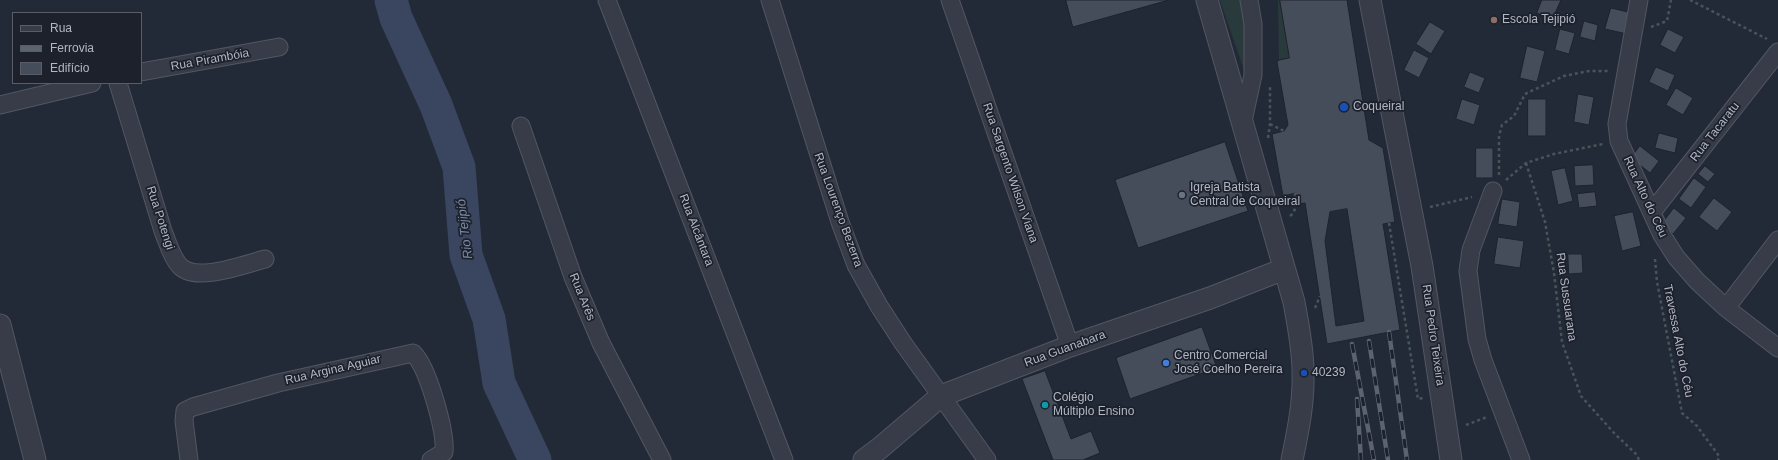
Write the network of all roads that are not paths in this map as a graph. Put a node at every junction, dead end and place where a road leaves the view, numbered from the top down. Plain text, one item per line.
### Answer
1 (607, 0) edge
2 (770, 0) edge
3 (950, 0) edge
4 (1207, 0) edge
5 (1249, 0) edge
6 (1370, 0) edge
7 (1639, 0) edge
8 (1773, 46) edge
9 (279, 47) dead end
10 (142, 72) edge
11 (88, 84) edge
12 (118, 84) edge
13 (0, 105) edge
14 (1244, 121) junction
15 (521, 126) dead end
16 (1496, 188) road end
17 (1652, 212) junction
18 (1778, 240) edge
19 (265, 259) dead end
20 (1284, 269) junction
21 (1726, 308) junction
22 (0, 325) edge
23 (1070, 346) junction
24 (1778, 348) edge
25 (941, 396) junction
26 (35, 460) edge
27 (189, 460) edge
28 (431, 460) edge
29 (662, 460) edge
30 (784, 460) edge
31 (864, 460) edge
32 (987, 460) edge
33 (1292, 460) edge
34 (1451, 460) edge
35 (1521, 460) edge

1 - 30 street, Rua Alcântara
2 - 25 street, Rua Lourenço Bezerra
3 - 23 street, Rua Sargento Wilson Viana
4 - 14 street
5 - 14 street
6 - 34 street, Rua Pedro Teixeira
7 - 17 street, Rua Alto do Céu
8 - 17 street, Rua Tacaratu
9 - 10 street, Rua Pirambóia
11 - 13 street
12 - 19 street, Rua Potengi
14 - 20 street
15 - 29 street, Rua Arês
16 - 35 street
17 - 21 street, Rua Alto do Céu
18 - 21 street
20 - 23 street, Rua Guanabara
20 - 33 street
21 - 24 street, Rua Alto do Céu
22 - 26 street
23 - 25 street, Rua Guanabara
25 - 31 street, Rua Guanabara
25 - 32 street, Rua Lourenço Bezerra
27 - 28 street, Rua Argina Aguiar

